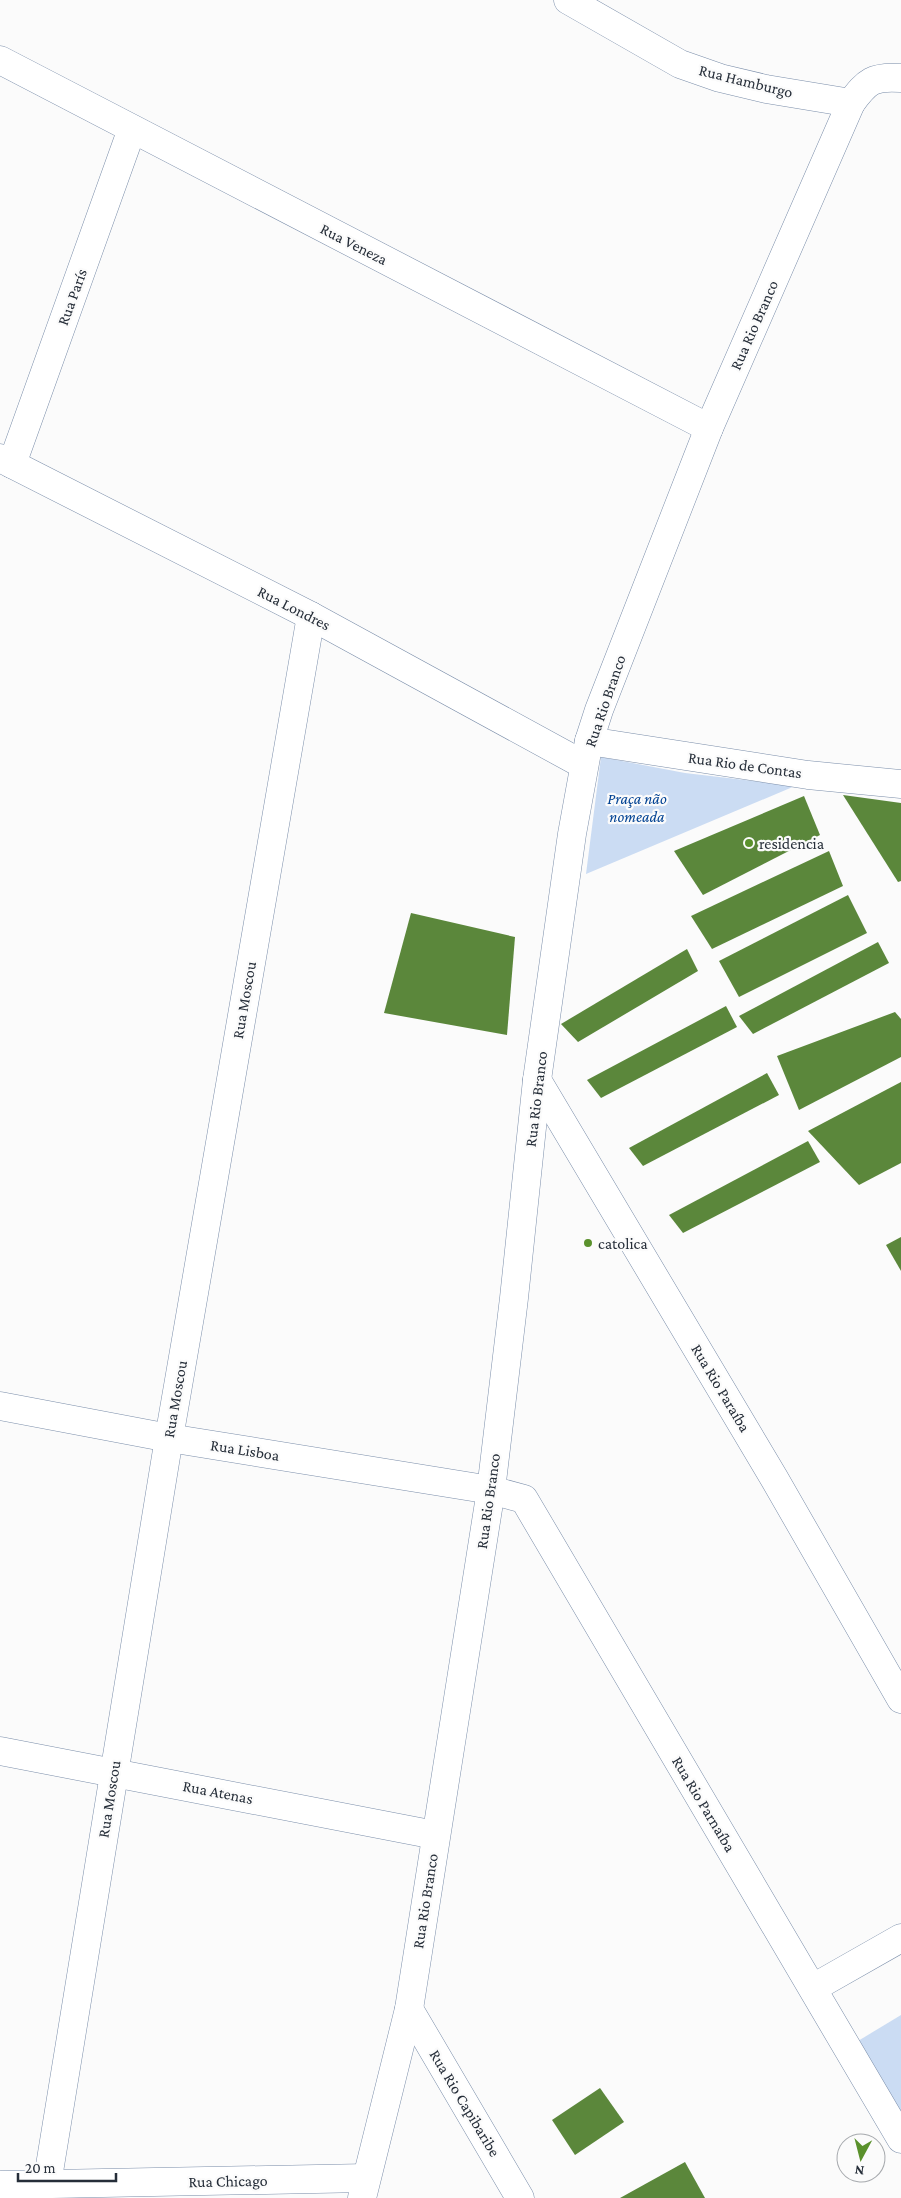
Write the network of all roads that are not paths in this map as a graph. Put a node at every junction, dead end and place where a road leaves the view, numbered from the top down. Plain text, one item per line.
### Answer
1 (568, 0) edge
2 (0, 60) edge
3 (901, 78) edge
4 (851, 104) junction
5 (132, 129) junction
6 (709, 428) junction
7 (6, 461) edge
8 (310, 616) junction
9 (587, 753) junction
10 (901, 784) edge
11 (537, 1080) junction
12 (0, 1406) edge
13 (168, 1438) junction
14 (491, 1490) junction
15 (901, 1699) edge
16 (0, 1751) edge
17 (114, 1772) junction
18 (435, 1836) junction
19 (901, 1938) edge
20 (813, 1988) junction
21 (409, 2009) junction
22 (901, 2139) edge
23 (46, 2184) junction
24 (0, 2186) edge
25 (364, 2188) edge
26 (253, 2189) edge
27 (78, 2191) edge
28 (520, 2198) edge

1 - 4 street, Rua Hamburgo
2 - 5 street, Rua Veneza
3 - 4 street, Rua Rio Branco
4 - 6 street, Rua Rio Branco
5 - 6 street, Rua Veneza
5 - 7 street, Rua París
6 - 9 street, Rua Rio Branco
7 - 8 street, Rua Londres
8 - 9 street, Rua Londres
8 - 13 street, Rua Moscou
9 - 10 street, Rua Rio de Contas
9 - 11 street, Rua Rio Branco
11 - 14 street, Rua Rio Branco
11 - 15 street, Rua Rio Paraíba
12 - 13 street, Rua Lisboa
13 - 14 street, Rua Lisboa
13 - 17 street, Rua Moscou
14 - 18 street, Rua Rio Branco
14 - 20 street, Rua Rio Parnaíba
16 - 17 street, Rua Atenas
17 - 18 street, Rua Atenas
17 - 23 street, Rua Moscou
18 - 21 street, Rua Rio Branco
19 - 20 street
20 - 22 street, Rua Rio Parnaíba
21 - 25 street, Rua Rio Branco
21 - 28 street, Rua Rio Capibaribe
23 - 24 street, Rua Chicago
23 - 27 street, Rua Chicago
25 - 26 street, Rua Chicago
26 - 27 street, Rua Chicago

